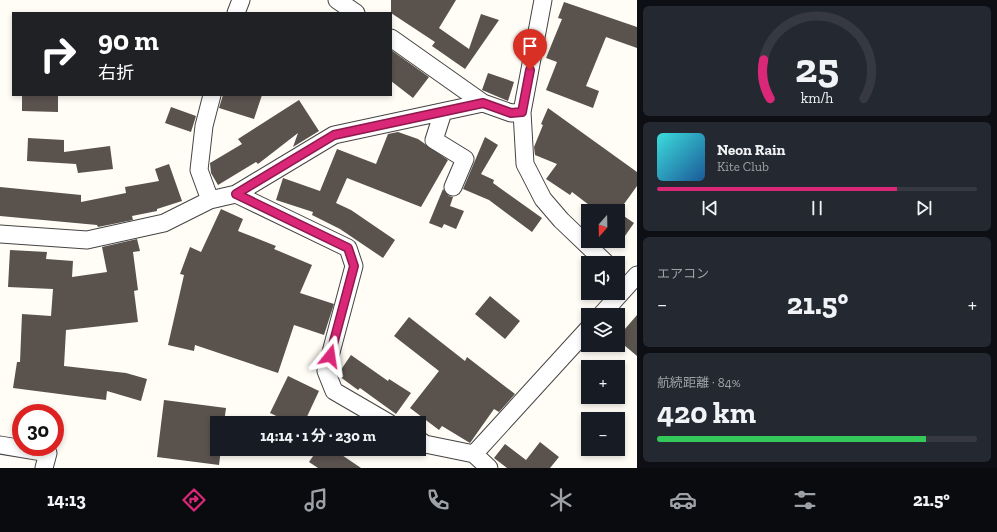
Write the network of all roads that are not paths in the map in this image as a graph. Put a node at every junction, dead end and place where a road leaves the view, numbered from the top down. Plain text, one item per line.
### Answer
1 (241, 0) edge
2 (337, 0) edge
3 (543, 0) edge
4 (236, 12) edge
5 (355, 12) edge
6 (392, 39) edge
7 (212, 96) edge
8 (483, 103) junction
9 (442, 112) junction
10 (522, 112) junction
11 (454, 186) dead end
12 (236, 194) junction
13 (210, 200) junction
14 (0, 234) edge
15 (599, 256) edge
16 (630, 281) edge
17 (607, 308) edge
18 (581, 337) edge
19 (377, 416) edge
20 (426, 444) edge
21 (0, 445) edge
22 (474, 454) junction
23 (44, 468) edge
24 (489, 468) edge

1 - 4 street
2 - 5 street
3 - 10 street
6 - 8 street
7 - 13 street
8 - 9 street
8 - 10 street
9 - 11 street
9 - 12 street
10 - 15 street
12 - 13 street
12 - 19 street
13 - 14 street
16 - 17 street
18 - 22 street
20 - 22 street
21 - 23 street
22 - 24 street

